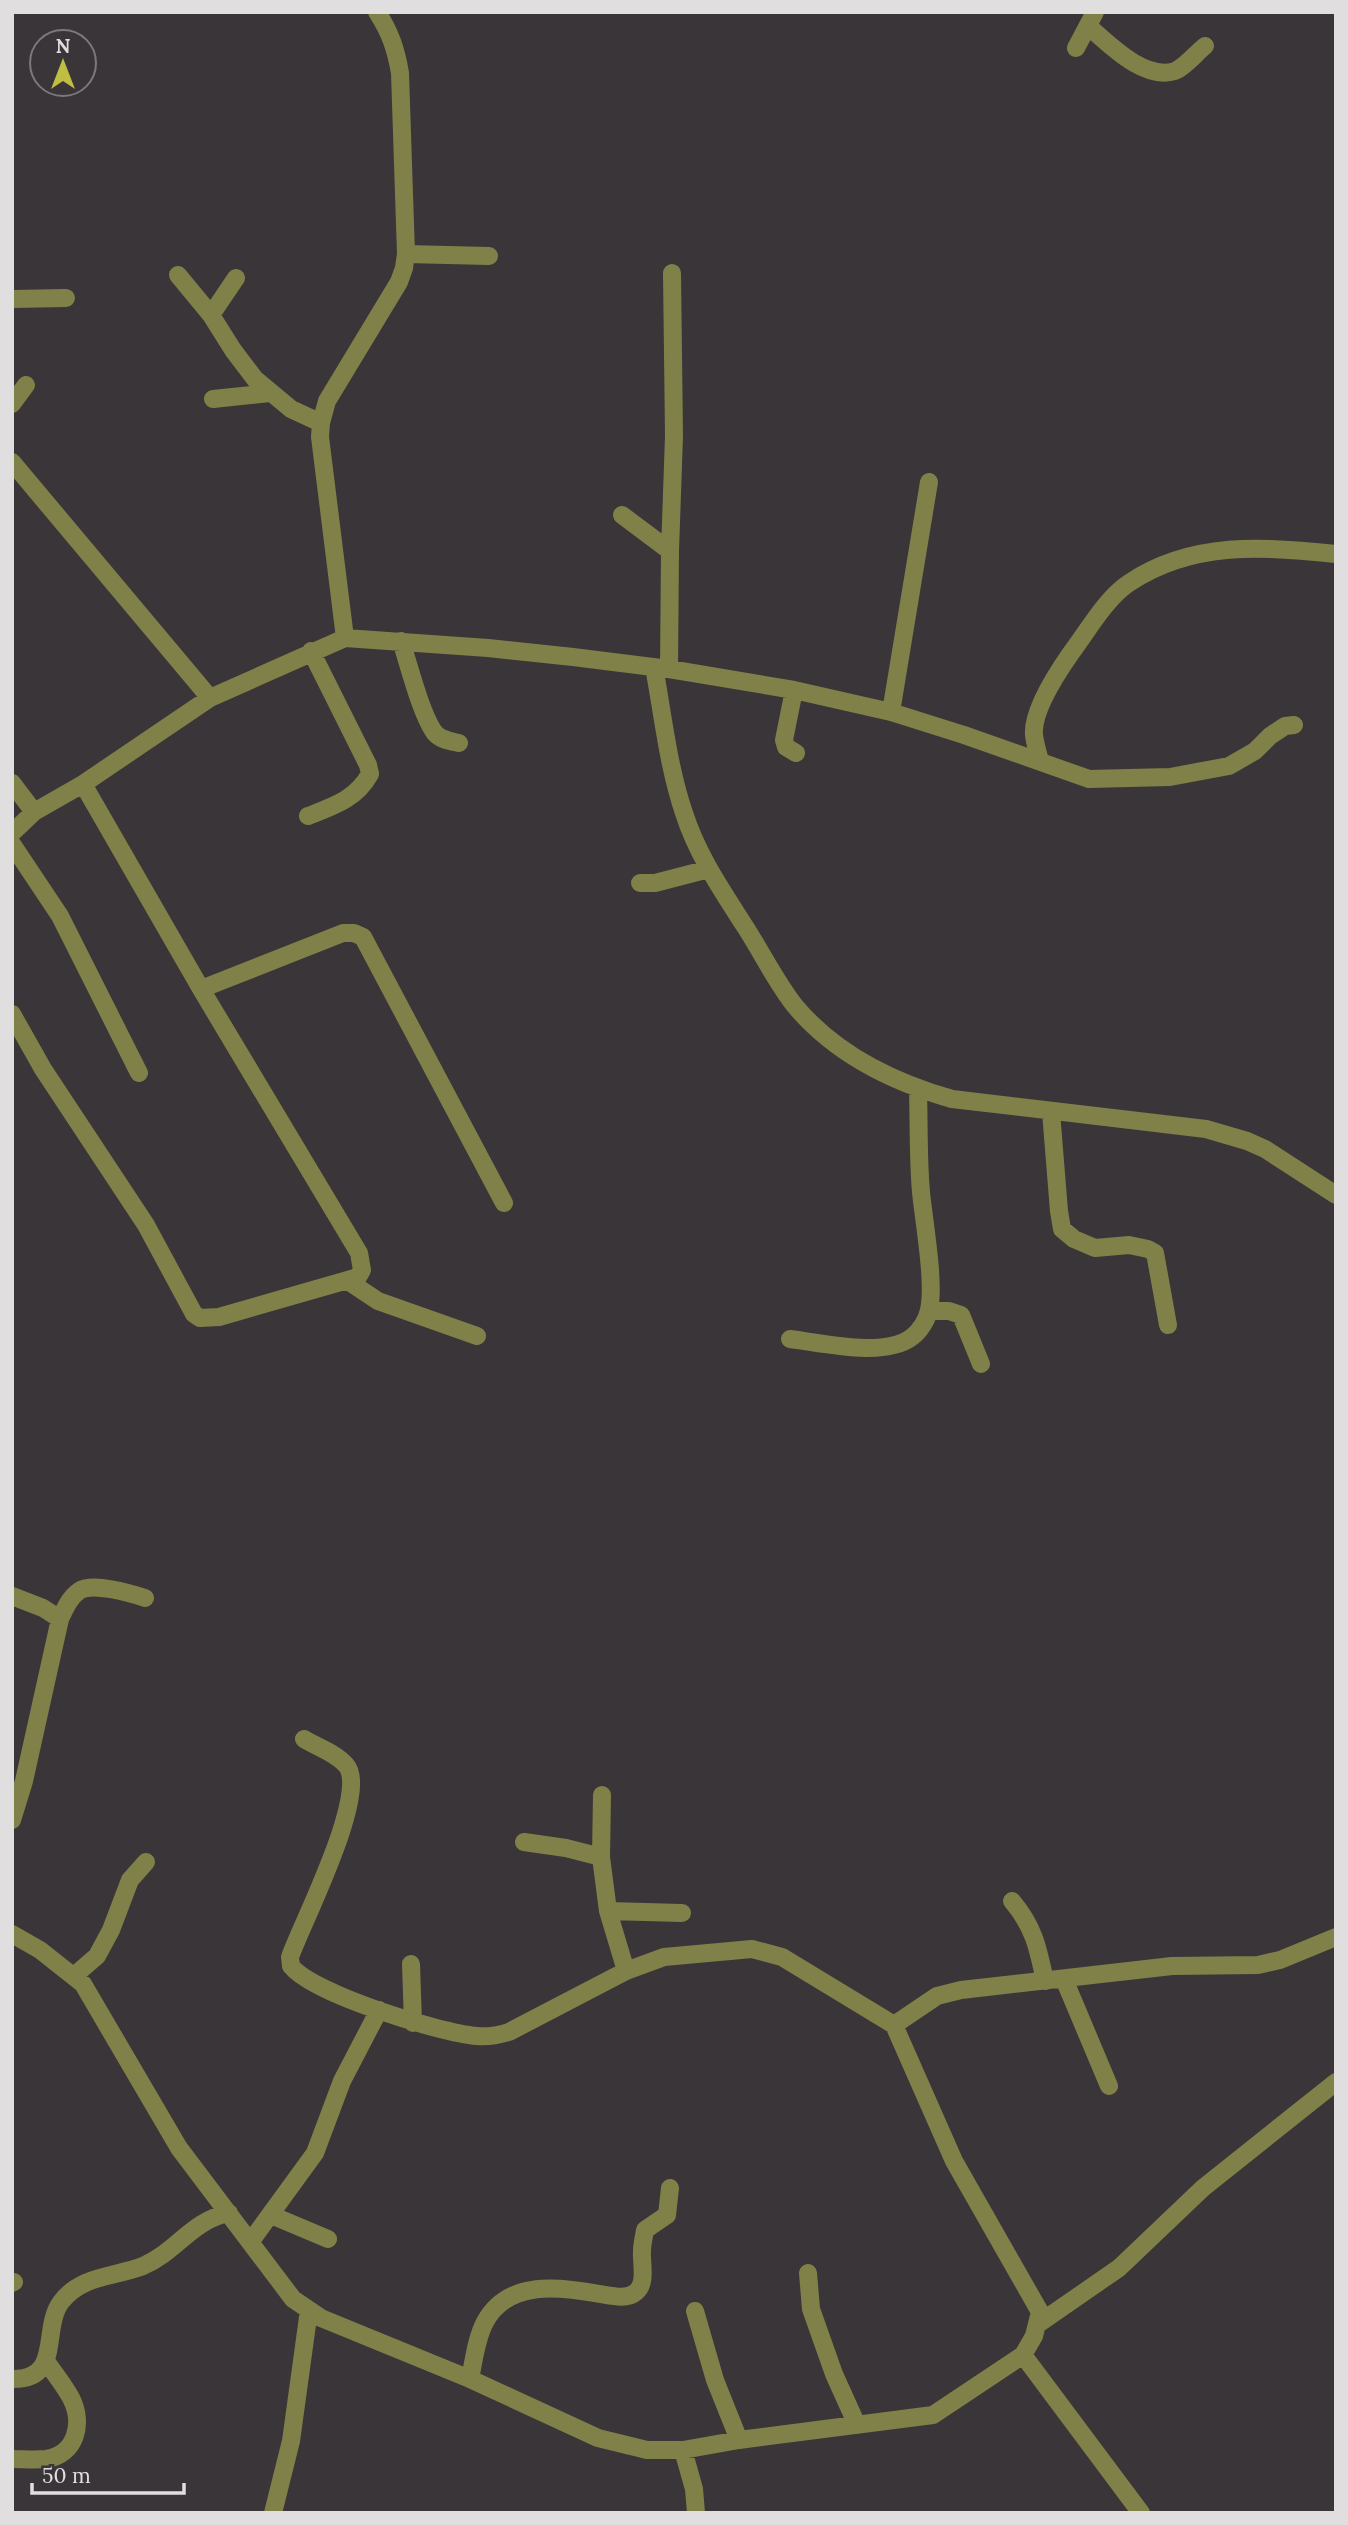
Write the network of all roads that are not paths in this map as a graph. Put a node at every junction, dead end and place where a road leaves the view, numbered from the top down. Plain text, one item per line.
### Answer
1 (377, 12) edge
2 (1092, 19) edge
3 (1205, 46) dead end
4 (1076, 48) dead end
5 (407, 254) junction
6 (489, 256) dead end
7 (673, 272) dead end
8 (178, 275) dead end
9 (236, 278) dead end
10 (66, 298) dead end
11 (12, 299) edge
12 (211, 315) junction
13 (26, 384) dead end
14 (270, 393) junction
15 (213, 399) dead end
16 (12, 404) edge
17 (321, 423) junction
18 (12, 462) edge
19 (929, 482) dead end
20 (622, 515) dead end
21 (670, 551) junction
22 (1336, 554) edge
23 (345, 638) junction
24 (401, 641) junction
25 (311, 651) junction
26 (661, 668) junction
27 (794, 690) junction
28 (210, 698) junction
29 (891, 712) junction
30 (1294, 725) dead end
31 (459, 743) dead end
32 (796, 753) dead end
33 (1040, 761) junction
34 (12, 783) edge
35 (83, 784) junction
36 (34, 812) junction
37 (308, 816) dead end
38 (12, 833) edge
39 (12, 844) edge
40 (709, 869) junction
41 (640, 883) dead end
42 (201, 989) junction
43 (12, 1014) edge
44 (139, 1073) dead end
45 (918, 1090) junction
46 (1051, 1112) junction
47 (1336, 1195) edge
48 (504, 1203) dead end
49 (348, 1281) junction
50 (929, 1311) junction
51 (1168, 1325) dead end
52 (477, 1336) dead end
53 (790, 1339) dead end
54 (981, 1364) dead end
55 (12, 1596) edge
56 (145, 1598) dead end
57 (60, 1619) junction
58 (304, 1739) dead end
59 (602, 1795) dead end
60 (12, 1820) edge
61 (524, 1842) dead end
62 (601, 1857) junction
63 (146, 1862) dead end
64 (1012, 1901) dead end
65 (608, 1911) junction
66 (682, 1913) dead end
67 (12, 1934) edge
68 (1336, 1937) edge
69 (411, 1964) dead end
70 (626, 1971) junction
71 (75, 1975) junction
72 (1064, 1979) junction
73 (1045, 1981) junction
74 (379, 2010) junction
75 (413, 2023) junction
76 (894, 2025) junction
77 (1336, 2082) edge
78 (1109, 2086) dead end
79 (670, 2188) dead end
80 (229, 2213) junction
81 (271, 2215) junction
82 (328, 2239) dead end
83 (251, 2241) junction
84 (808, 2273) dead end
85 (309, 2310) junction
86 (695, 2311) dead end
87 (1038, 2324) junction
88 (1023, 2355) junction
89 (46, 2361) junction
90 (12, 2379) edge
91 (470, 2379) junction
92 (857, 2425) junction
93 (738, 2440) junction
94 (683, 2450) junction
95 (12, 2459) edge
96 (273, 2513) edge
97 (696, 2513) edge
98 (1141, 2513) edge

1 - 5 street
2 - 3 street
2 - 4 street
5 - 6 street
5 - 17 street
7 - 21 street
8 - 12 street
9 - 12 street
10 - 11 street
12 - 14 street
13 - 16 street
14 - 15 street
14 - 17 street
17 - 23 street
18 - 28 street
19 - 29 street
20 - 21 street
21 - 26 street
22 - 33 street
23 - 24 street
23 - 25 street
24 - 26 street
24 - 31 street
25 - 28 street
25 - 37 street
26 - 27 street
26 - 40 street
27 - 29 street
27 - 32 street
28 - 35 street
29 - 33 street
30 - 33 street
34 - 36 street
35 - 36 street
35 - 42 street
36 - 38 street
39 - 44 street
40 - 41 street
40 - 45 street
42 - 48 street
42 - 49 street
43 - 49 street
45 - 46 street
45 - 50 street
46 - 47 street
46 - 51 street
49 - 52 street
50 - 53 street
50 - 54 street
55 - 57 street
56 - 57 street
57 - 60 street
58 - 74 street
59 - 62 street
61 - 62 street
62 - 65 street
63 - 71 street
64 - 73 street
65 - 66 street
65 - 70 street
67 - 71 street
68 - 72 street
69 - 75 street
70 - 75 street
70 - 76 street
71 - 80 street
72 - 73 street
72 - 78 street
73 - 76 street
74 - 75 street
74 - 81 street
76 - 87 street
77 - 87 street
79 - 91 street
80 - 83 street
80 - 89 street
81 - 82 street
81 - 83 street
83 - 85 street
84 - 92 street
85 - 91 street
85 - 96 street
86 - 93 street
87 - 88 street
88 - 92 street
88 - 98 street
89 - 90 street
89 - 95 street
91 - 94 street
92 - 93 street
93 - 94 street
94 - 97 street

